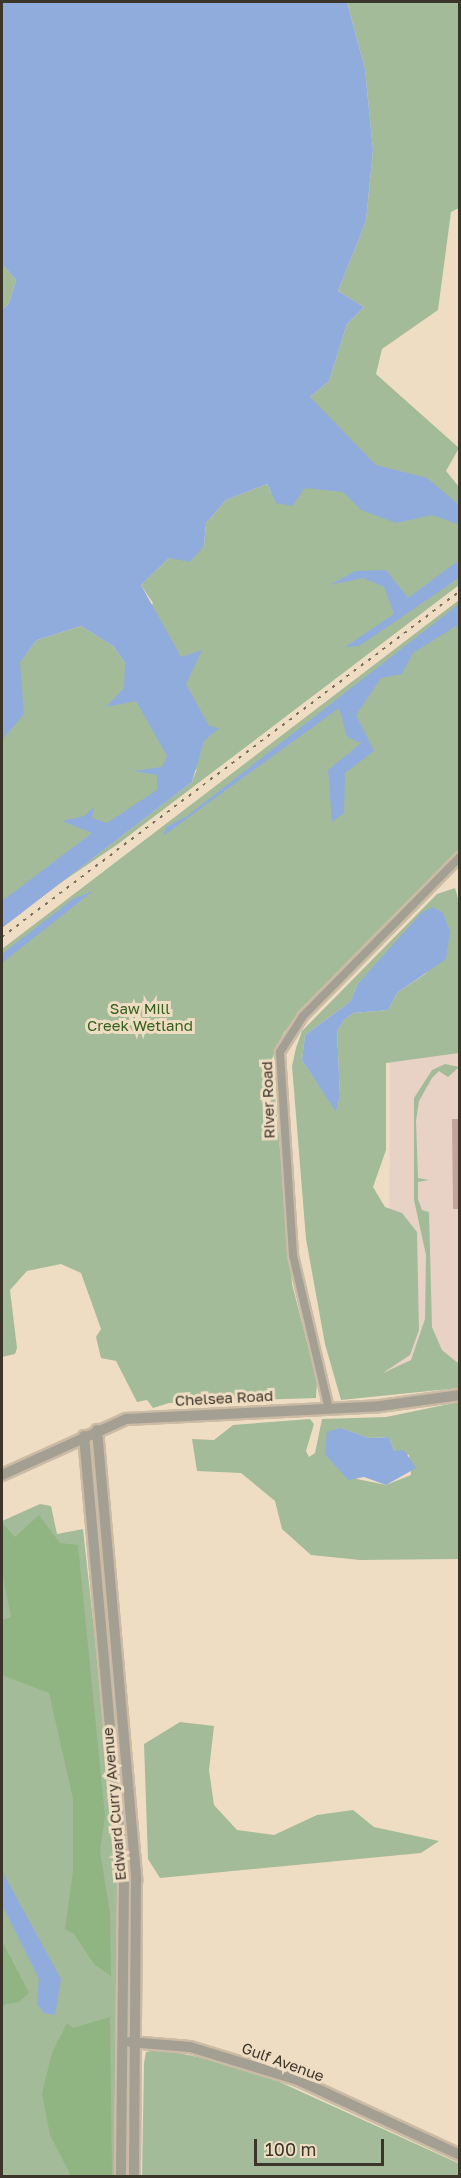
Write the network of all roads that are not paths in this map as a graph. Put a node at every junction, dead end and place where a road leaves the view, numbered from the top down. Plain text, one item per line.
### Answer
1 (459, 857) edge
2 (459, 1395) edge
3 (329, 1409) junction
4 (97, 1430) junction
5 (84, 1436) junction
6 (2, 1475) edge
7 (111, 1589) junction
8 (98, 1590) junction
9 (135, 2042) junction
10 (121, 2043) junction
11 (459, 2155) edge
12 (121, 2176) edge
13 (134, 2176) edge

1 - 3 street, River Road
2 - 3 street, Chelsea Road
3 - 4 street, Chelsea Road
4 - 5 street, Chelsea Road
4 - 7 street, Edward Curry Avenue
5 - 6 street, Chelsea Road
5 - 8 street, Edward Curry Avenue
7 - 8 street
7 - 9 street, Edward Curry Avenue
8 - 10 street, Edward Curry Avenue
9 - 10 street, Gulf Avenue
9 - 11 street, Gulf Avenue
9 - 13 street, Edward Curry Avenue
10 - 12 street, Edward Curry Avenue

